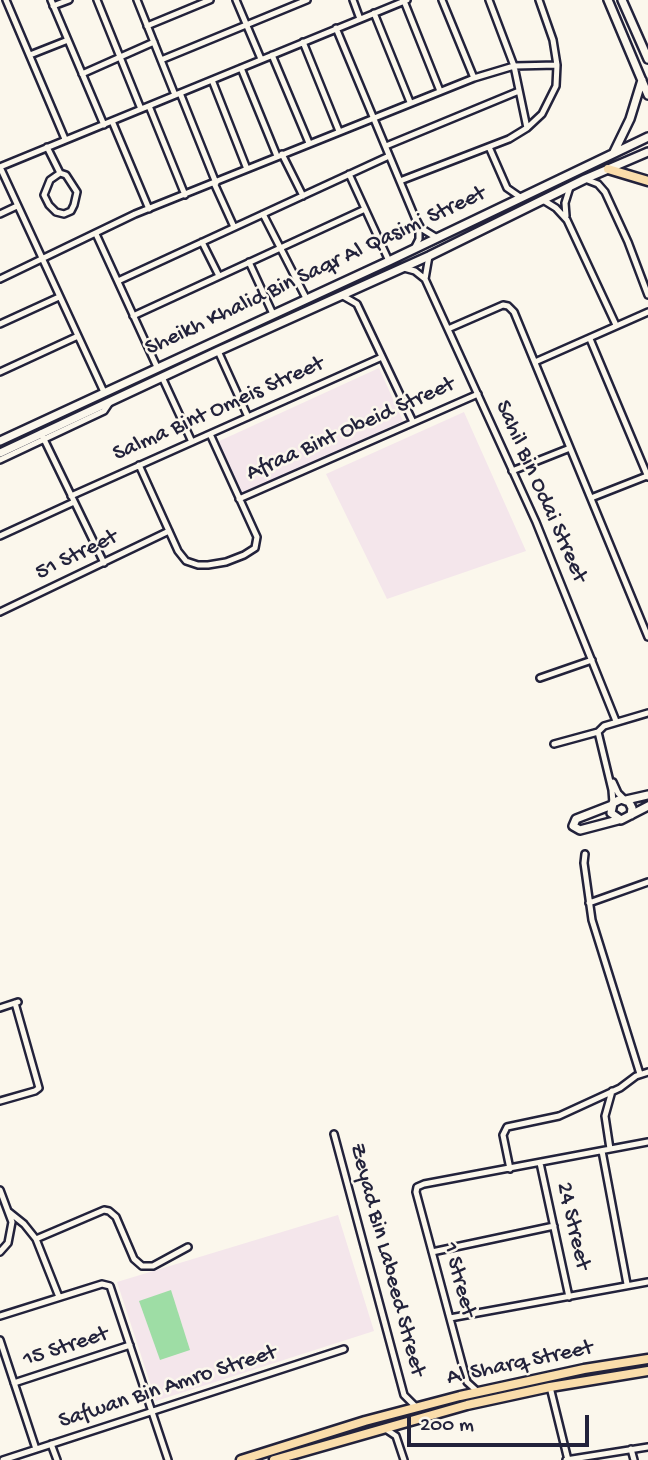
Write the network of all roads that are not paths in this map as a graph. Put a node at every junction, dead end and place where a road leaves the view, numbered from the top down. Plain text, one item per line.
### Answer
1 (6, 0) edge
2 (69, 0) edge
3 (97, 0) edge
4 (136, 0) edge
5 (210, 0) edge
6 (236, 0) edge
7 (307, 0) edge
8 (353, 0) edge
9 (442, 0) edge
10 (489, 0) edge
11 (539, 0) edge
12 (608, 0) edge
13 (623, 0) edge
14 (405, 1) edge
15 (394, 2) edge
16 (52, 3) edge
17 (374, 13) junction
18 (360, 19) junction
19 (247, 25) junction
20 (147, 26) junction
21 (336, 28) junction
22 (68, 40) junction
23 (303, 42) junction
24 (154, 43) junction
25 (30, 55) junction
26 (272, 55) junction
27 (120, 57) junction
28 (261, 59) junction
29 (648, 59) edge
30 (161, 60) junction
31 (556, 65) junction
32 (514, 66) junction
33 (241, 68) junction
34 (82, 74) junction
35 (474, 78) junction
36 (212, 80) junction
37 (642, 80) junction
38 (440, 91) junction
39 (519, 91) junction
40 (177, 94) junction
41 (648, 95) edge
42 (410, 102) junction
43 (149, 106) junction
44 (141, 109) junction
45 (373, 117) junction
46 (112, 121) junction
47 (104, 125) junction
48 (527, 128) junction
49 (339, 131) junction
50 (648, 137) edge
51 (65, 139) junction
52 (309, 143) junction
53 (386, 146) junction
54 (47, 147) junction
55 (489, 147) junction
56 (614, 152) junction
57 (648, 152) edge
58 (280, 155) junction
59 (389, 156) junction
60 (247, 169) junction
61 (608, 169) junction
62 (60, 173) junction
63 (349, 174) junction
64 (585, 179) junction
65 (400, 181) junction
66 (648, 181) edge
67 (215, 183) junction
68 (570, 187) junction
69 (507, 188) junction
70 (185, 195) junction
71 (303, 196) junction
72 (520, 197) junction
73 (542, 200) junction
74 (17, 206) junction
75 (503, 206) junction
76 (149, 209) junction
77 (365, 209) junction
78 (0, 214) edge
79 (263, 214) junction
80 (567, 220) junction
81 (234, 227) junction
82 (419, 227) junction
83 (96, 234) junction
84 (437, 238) junction
85 (202, 242) junction
86 (281, 248) junction
87 (414, 249) junction
88 (429, 256) junction
89 (42, 260) junction
90 (389, 261) junction
91 (249, 262) junction
92 (404, 268) junction
93 (219, 276) junction
94 (0, 279) edge
95 (425, 279) junction
96 (117, 281) junction
97 (360, 286) junction
98 (320, 291) junction
99 (340, 295) junction
100 (648, 295) edge
101 (60, 297) junction
102 (306, 298) junction
103 (357, 304) junction
104 (309, 310) junction
105 (648, 312) edge
106 (273, 314) junction
107 (134, 316) junction
108 (0, 324) edge
109 (616, 325) junction
110 (448, 329) junction
111 (78, 336) junction
112 (590, 339) junction
113 (218, 351) junction
114 (382, 357) junction
115 (535, 362) junction
116 (158, 367) junction
117 (0, 372) edge
118 (162, 377) junction
119 (104, 392) junction
120 (478, 394) junction
121 (248, 417) junction
122 (413, 422) junction
123 (210, 434) junction
124 (43, 436) junction
125 (0, 441) edge
126 (191, 442) junction
127 (570, 448) junction
128 (0, 453) edge
129 (0, 460) edge
130 (139, 465) junction
131 (512, 471) junction
132 (648, 477) edge
133 (591, 498) junction
134 (73, 499) junction
135 (239, 499) junction
136 (169, 531) junction
137 (0, 536) edge
138 (104, 563) junction
139 (0, 612) edge
140 (648, 637) edge
141 (592, 660) junction
142 (540, 678) dead end
143 (648, 713) edge
144 (616, 721) junction
145 (598, 732) junction
146 (554, 744) dead end
147 (607, 770) junction
148 (648, 795) edge
149 (625, 799) junction
150 (612, 804) junction
151 (648, 806) edge
152 (631, 815) junction
153 (618, 820) junction
154 (585, 854) dead end
155 (648, 882) edge
156 (589, 902) junction
157 (0, 1008) edge
158 (648, 1072) edge
159 (640, 1074) junction
160 (612, 1091) junction
161 (0, 1101) edge
162 (334, 1134) dead end
163 (648, 1142) edge
164 (610, 1149) junction
165 (602, 1150) junction
166 (540, 1163) junction
167 (510, 1169) junction
168 (0, 1190) edge
169 (9, 1212) junction
170 (554, 1226) junction
171 (36, 1239) junction
172 (188, 1247) dead end
173 (0, 1252) edge
174 (432, 1252) junction
175 (648, 1282) edge
176 (627, 1284) junction
177 (59, 1297) junction
178 (569, 1297) junction
179 (0, 1316) edge
180 (450, 1318) junction
181 (0, 1340) edge
182 (130, 1346) junction
183 (344, 1349) dead end
184 (648, 1359) edge
185 (648, 1371) edge
186 (467, 1382) junction
187 (14, 1383) junction
188 (550, 1387) junction
189 (478, 1392) junction
190 (404, 1395) junction
191 (460, 1396) junction
192 (416, 1407) junction
193 (152, 1411) junction
194 (397, 1412) junction
195 (380, 1428) junction
196 (51, 1444) junction
197 (648, 1447) edge
198 (36, 1449) junction
199 (631, 1449) junction
200 (279, 1459) edge
201 (3, 1460) edge
202 (57, 1460) edge
203 (168, 1460) edge
204 (241, 1460) edge
205 (404, 1460) edge
206 (567, 1460) edge
207 (634, 1460) edge

1 - 25 street
2 - 16 street
3 - 27 street
4 - 20 street
5 - 20 street
6 - 19 street
7 - 19 street
8 - 18 street
9 - 35 street
10 - 32 street
11 - 31 street
12 - 37 main road
13 - 29 main road
14 - 15 street
14 - 38 street
15 - 17 street
16 - 22 street
17 - 18 street
17 - 42 street
18 - 21 street
19 - 28 street
19 - 30 street
20 - 24 street
21 - 23 street
21 - 45 street
22 - 25 street
22 - 34 street
23 - 26 street
23 - 49 street
24 - 27 street
24 - 30 street
25 - 51 street
26 - 28 street
26 - 52 street
27 - 34 street
27 - 44 street
28 - 33 street
30 - 40 street
31 - 32 street
31 - 48 street
32 - 35 street
32 - 39 street
33 - 36 street
33 - 58 street
34 - 47 street
35 - 38 street
36 - 40 street
36 - 60 street
37 - 41 main road
37 - 56 main road
38 - 42 street
39 - 48 street
39 - 53 street
40 - 43 street
40 - 67 street
42 - 45 street
43 - 44 street
43 - 70 street
44 - 46 street
45 - 49 street
45 - 53 street
46 - 47 street
46 - 76 street
47 - 51 street
48 - 55 street
49 - 52 street
50 - 56 main road, Sheikh Khalid Bin Saqr Al Qasimi Street
51 - 54 street
52 - 58 street
53 - 59 street
54 - 62 street
54 - 74 street
55 - 65 street
55 - 69 street
56 - 72 main road, Sheikh Khalid Bin Saqr Al Qasimi Street
57 - 61 main road, Sheikh Khalid Bin Saqr Al Qasimi Street
58 - 60 street
58 - 71 street
59 - 63 street
59 - 65 street
60 - 67 street
61 - 64 main road, Sheikh Khalid Bin Saqr Al Qasimi Street
61 - 66 main road
62 - 62 street
63 - 71 street
63 - 77 street
64 - 68 main road, Sheikh Khalid Bin Saqr Al Qasimi Street
64 - 100 street
65 - 82 street
67 - 70 street
67 - 81 street
68 - 73 main road, Sheikh Khalid Bin Saqr Al Qasimi Street
68 - 80 street
69 - 72 street
69 - 75 street
70 - 76 street
71 - 79 street
72 - 75 main road, Sheikh Khalid Bin Saqr Al Qasimi Street
73 - 80 street
73 - 88 main road, Sheikh Khalid Bin Saqr Al Qasimi Street
74 - 78 street
74 - 89 street
75 - 84 main road, Sheikh Khalid Bin Saqr Al Qasimi Street
76 - 83 street
77 - 86 street
77 - 90 street
79 - 81 street
79 - 86 street
80 - 109 street
81 - 85 street
82 - 84 street
82 - 87 street
83 - 89 street
83 - 96 street
84 - 87 main road, Sheikh Khalid Bin Saqr Al Qasimi Street
85 - 93 street
85 - 96 street
86 - 91 street
86 - 102 street
87 - 90 main road, Sheikh Khalid Bin Saqr Al Qasimi Street
88 - 92 main road, Sheikh Khalid Bin Saqr Al Qasimi Street
88 - 95 street
89 - 94 street
89 - 101 street
90 - 98 main road, Sheikh Khalid Bin Saqr Al Qasimi Street
91 - 93 street
91 - 106 street
92 - 95 street
92 - 97 main road, Sheikh Khalid Bin Saqr Al Qasimi Street
93 - 107 street
95 - 110 street, Sahil Bin Odai Street
96 - 107 street
97 - 99 main road, Sheikh Khalid Bin Saqr Al Qasimi Street
97 - 103 street
98 - 102 main road, Sheikh Khalid Bin Saqr Al Qasimi Street
98 - 104 main road
99 - 103 street
99 - 104 main road, Sheikh Khalid Bin Saqr Al Qasimi Street
101 - 108 street
101 - 111 street
102 - 106 main road, Sheikh Khalid Bin Saqr Al Qasimi Street
103 - 114 street
104 - 113 main road, Sheikh Khalid Bin Saqr Al Qasimi Street
105 - 109 street
106 - 116 main road, Sheikh Khalid Bin Saqr Al Qasimi Street
107 - 116 street
109 - 112 street
110 - 115 street
110 - 120 street, Sahil Bin Odai Street
111 - 117 street
111 - 119 street
112 - 115 street
112 - 132 street
113 - 118 main road, Sheikh Khalid Bin Saqr Al Qasimi Street
113 - 121 street
114 - 121 street, Salma Bint Omeis Street
114 - 122 street
115 - 127 street
116 - 119 main road, Sheikh Khalid Bin Saqr Al Qasimi Street
118 - 124 main road, Sheikh Khalid Bin Saqr Al Qasimi Street
118 - 126 street
119 - 125 main road, Sheikh Khalid Bin Saqr Al Qasimi Street
120 - 122 street, Afraa Bint Obeid Street
120 - 131 street, Sahil Bin Odai Street
121 - 123 street, Salma Bint Omeis Street
122 - 135 street, Afraa Bint Obeid Street
123 - 126 street, Salma Bint Omeis Street
123 - 135 street
124 - 128 main road, Sheikh Khalid Bin Saqr Al Qasimi Street
124 - 129 street
124 - 134 street
126 - 130 street, Salma Bint Omeis Street
127 - 131 street
127 - 133 street
130 - 134 street, Salma Bint Omeis Street
130 - 136 street
131 - 141 street, Sahil Bin Odai Street
132 - 133 street
133 - 140 street
134 - 137 street, Salma Bint Omeis Street
134 - 138 street
135 - 136 street
136 - 138 street, 51 Street
138 - 139 street, 51 Street
141 - 142 street
141 - 144 street, Sahil Bin Odai Street
143 - 144 street
144 - 145 street
145 - 146 street
145 - 147 street
147 - 149 street
147 - 150 street
148 - 149 main road
149 - 150 main road
149 - 152 main road
150 - 153 main road
150 - 153 main road
151 - 152 main road
152 - 153 main road
154 - 156 street
155 - 156 street
156 - 159 street
157 - 161 street
158 - 159 street
159 - 160 street
160 - 164 street
160 - 167 street
162 - 190 street, Zeyad Bin Labeed Street
163 - 164 street
164 - 165 street
165 - 166 street
165 - 176 street
166 - 167 street
166 - 170 street, 24 Street
167 - 174 street, 1 Street
168 - 169 street
169 - 171 street
169 - 173 street
170 - 174 street
170 - 178 street, 24 Street
171 - 172 street
171 - 177 street
174 - 180 street, 1 Street
175 - 176 street
176 - 178 street
177 - 179 street
177 - 182 street
178 - 180 street
180 - 186 street, 1 Street
181 - 187 street
182 - 187 street, 15 Street
182 - 193 street
183 - 193 street, Safwan Bin Amro Street
184 - 189 main road, Al Sharq Street
185 - 188 main road, Al Sharq Street
186 - 189 street
186 - 191 street
187 - 198 street
188 - 195 main road, Al Sharq Street
188 - 206 street
189 - 191 main road, Al Sharq Street
190 - 192 street, Zeyad Bin Labeed Street
190 - 194 street, Zeyad Bin Labeed Street
191 - 192 main road, Al Sharq Street
192 - 194 main road, Al Sharq Street
193 - 196 street, Safwan Bin Amro Street
193 - 203 street
194 - 204 main road, Al Sharq Street
195 - 200 main road, Al Sharq Street
195 - 205 street
196 - 198 street, Safwan Bin Amro Street
196 - 202 street
197 - 199 street
198 - 201 street, Safwan Bin Amro Street
199 - 206 street
199 - 207 street

